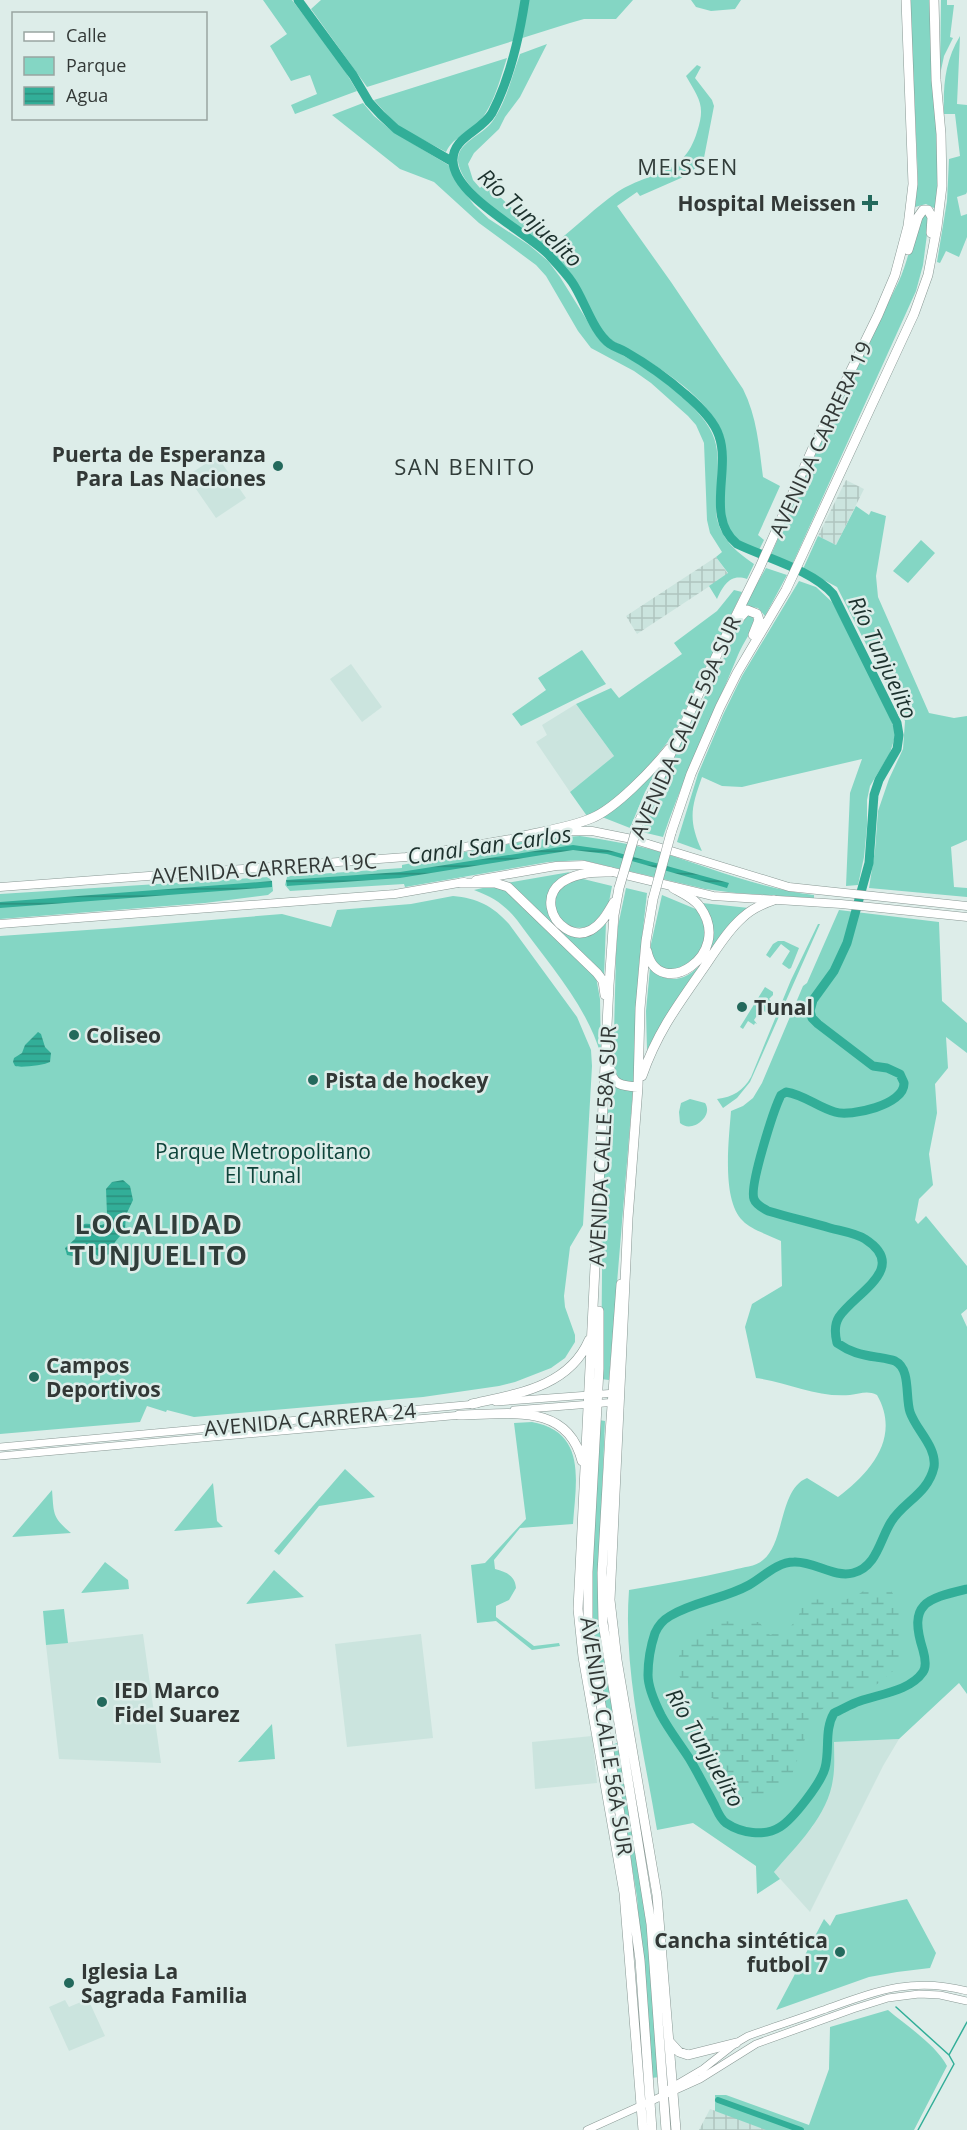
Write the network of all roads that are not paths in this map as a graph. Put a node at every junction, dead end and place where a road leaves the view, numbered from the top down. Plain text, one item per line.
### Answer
1 (906, 0) edge
2 (934, 0) edge
3 (930, 266) junction
4 (892, 282) junction
5 (759, 569) joint
6 (791, 579) joint
7 (722, 642) junction
8 (736, 673) junction
9 (678, 738) junction
10 (523, 836) junction
11 (611, 872) junction
12 (461, 883) junction
13 (0, 887) edge
14 (673, 888) junction
15 (618, 893) junction
16 (653, 899) joint
17 (774, 900) junction
18 (967, 906) edge
19 (967, 917) edge
20 (0, 924) edge
21 (646, 940) junction
22 (608, 1012) junction
23 (606, 1042) junction
24 (638, 1087) junction
25 (596, 1270) junction
26 (592, 1329) junction
27 (616, 1398) junction
28 (593, 1399) junction
29 (472, 1404) junction
30 (459, 1415) junction
31 (0, 1447) edge
32 (0, 1456) edge
33 (584, 1472) junction
34 (605, 1530) junction
35 (612, 1554) junction
36 (589, 1628) junction
37 (582, 1651) junction
38 (608, 1795) junction
39 (620, 1814) junction
40 (635, 1817) junction
41 (649, 1850) junction
42 (664, 1976) junction
43 (967, 1991) edge
44 (642, 1992) junction
45 (657, 1996) junction
46 (967, 2001) edge
47 (634, 2018) junction
48 (768, 2029) junction
49 (753, 2034) junction
50 (772, 2038) junction
51 (669, 2041) junction
52 (736, 2043) junction
53 (742, 2051) junction
54 (668, 2092) junction
55 (647, 2103) junction
56 (587, 2130) edge
57 (643, 2130) edge
58 (652, 2130) edge
59 (666, 2130) edge
60 (676, 2130) edge

1 - 4 highway
2 - 3 highway
3 - 4 highway
3 - 6 highway, AVENIDA CARRERA 19
4 - 5 highway, AVENIDA CARRERA 19
5 - 7 highway, AVENIDA CALLE 59A SUR
6 - 8 highway, AVENIDA CALLE 59A SUR
7 - 8 highway
7 - 9 highway, AVENIDA CALLE 59A SUR
8 - 16 highway, AVENIDA CALLE 59A SUR, bridge
9 - 10 highway
9 - 15 highway, AVENIDA CALLE 59A SUR, bridge
10 - 13 main road, AVENIDA CARRERA 19C
10 - 18 main road, AVENIDA CARRERA 19C
11 - 12 main road, AVENIDA CARRERA 19C
11 - 14 main road, AVENIDA CARRERA 19C
11 - 15 highway
12 - 20 main road, AVENIDA CARRERA 19C
12 - 22 highway
14 - 17 main road, AVENIDA CARRERA 19C
14 - 21 highway
15 - 22 highway, AVENIDA CALLE 58A SUR
16 - 21 highway, AVENIDA CALLE 58A SUR
17 - 19 main road, AVENIDA CARRERA 19C
17 - 24 highway
21 - 24 highway, AVENIDA CALLE 58A SUR
22 - 23 highway, AVENIDA CALLE 58A SUR
23 - 24 highway
23 - 25 highway, AVENIDA CALLE 58A SUR
24 - 27 highway, AVENIDA CALLE 58A SUR
25 - 26 highway, AVENIDA CALLE 58A SUR
25 - 28 highway, AVENIDA CALLE 56A SUR
26 - 28 highway, AVENIDA CALLE 58A SUR
26 - 29 highway
27 - 28 main road, AVENIDA CARRERA 24
27 - 34 highway, AVENIDA CALLE 56A SUR
27 - 35 highway, AVENIDA CALLE 56A SUR
28 - 29 main road, AVENIDA CARRERA 24
28 - 30 main road, AVENIDA CARRERA 24
28 - 33 highway, AVENIDA CALLE 56A SUR
28 - 36 highway, AVENIDA CALLE 56A SUR
29 - 31 main road, AVENIDA CARRERA 24
30 - 32 main road, AVENIDA CARRERA 24
30 - 33 highway
33 - 37 highway, AVENIDA CALLE 56A SUR
34 - 35 highway
34 - 40 highway, AVENIDA CALLE 56A SUR
35 - 41 highway, AVENIDA CALLE 56A SUR
36 - 37 highway
36 - 39 highway, AVENIDA CALLE 56A SUR
37 - 38 highway, AVENIDA CALLE 56A SUR
38 - 39 highway
38 - 47 highway, AVENIDA CALLE 56A SUR
39 - 44 highway, AVENIDA CALLE 56A SUR
40 - 41 highway
40 - 45 highway, AVENIDA CALLE 56A SUR
41 - 42 highway, AVENIDA CALLE 56A SUR
42 - 45 highway
42 - 51 highway, AVENIDA CALLE 56A SUR
43 - 48 main road
44 - 47 highway
44 - 55 highway, AVENIDA CALLE 56A SUR
45 - 54 highway, AVENIDA CALLE 56A SUR
46 - 50 main road
47 - 55 highway, AVENIDA CALLE 56A SUR
48 - 49 main road
48 - 50 main road
49 - 52 main road
49 - 53 main road
50 - 53 main road
51 - 52 highway
51 - 54 highway, AVENIDA CALLE 56A SUR
52 - 54 main road
53 - 54 main road
54 - 55 main road
54 - 59 highway, AVENIDA CALLE 56A SUR
54 - 60 highway, AVENIDA CALLE 56A SUR
55 - 56 main road
55 - 57 highway, AVENIDA CALLE 56A SUR
55 - 58 highway, AVENIDA CALLE 56A SUR

